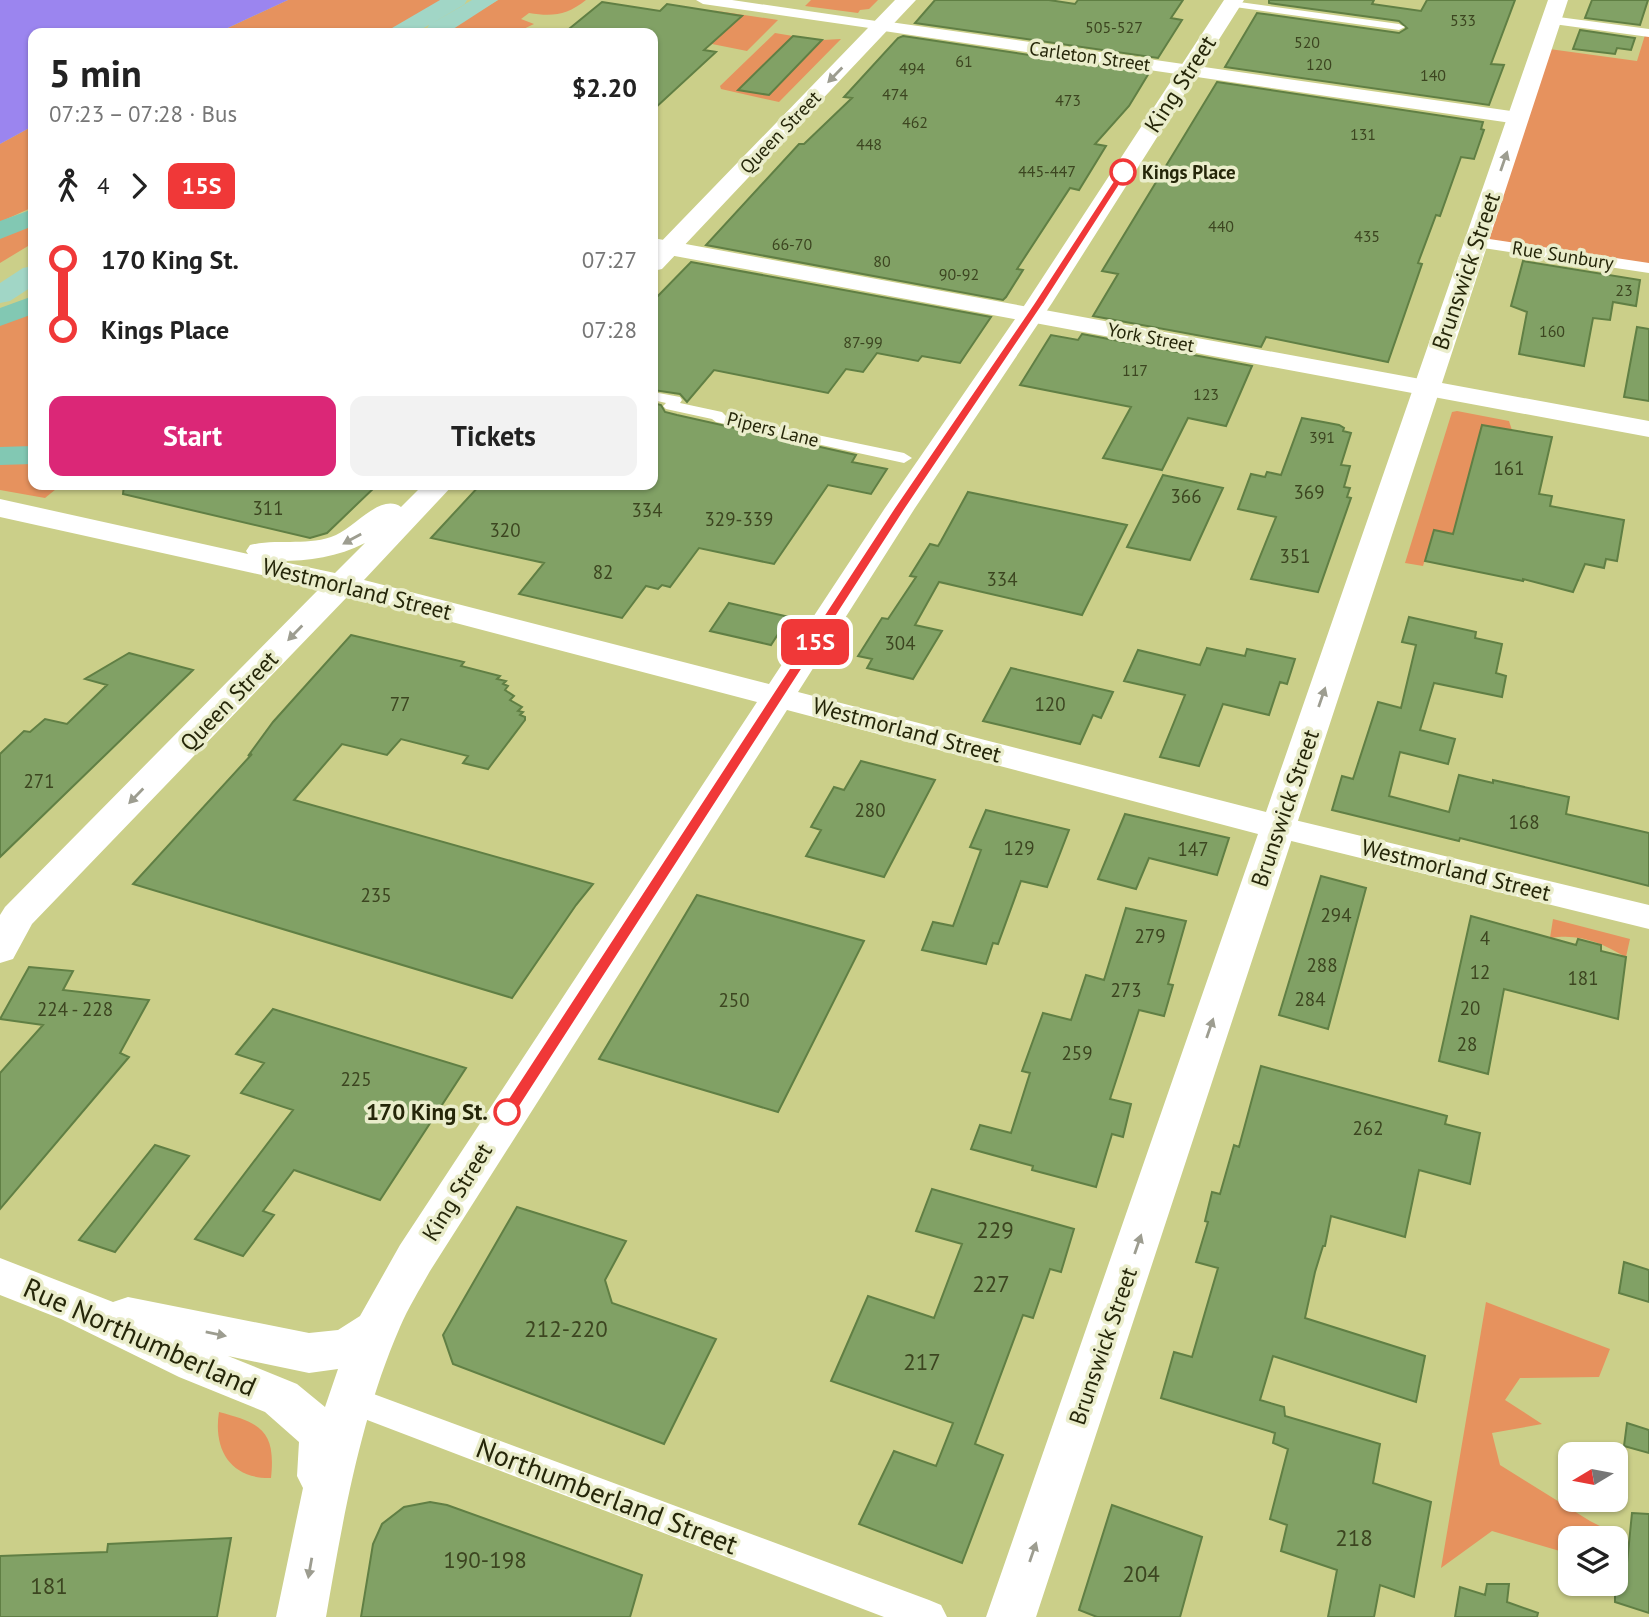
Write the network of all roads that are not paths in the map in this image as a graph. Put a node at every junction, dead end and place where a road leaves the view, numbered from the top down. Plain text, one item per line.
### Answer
1 (456, 0) edge
2 (487, 0) edge
3 (703, 0) edge
4 (906, 0) edge
5 (1233, 2) edge
6 (1555, 10) edge
7 (883, 26) junction
8 (1399, 27) dead end
9 (408, 28) edge
10 (441, 28) edge
11 (1649, 33) edge
12 (1189, 71) junction
13 (1518, 118) junction
14 (28, 219) edge
15 (0, 231) edge
16 (1476, 242) junction
17 (658, 252) edge
18 (28, 256) edge
19 (1649, 268) edge
20 (0, 273) edge
21 (28, 277) edge
22 (0, 295) edge
23 (28, 306) edge
24 (1031, 315) junction
25 (0, 318) edge
26 (1427, 388) junction
27 (658, 397) edge
28 (1649, 429) edge
29 (28, 455) edge
30 (0, 456) edge
31 (904, 458) dead end
32 (418, 490) edge
33 (434, 490) edge
34 (0, 508) edge
35 (175, 545) junction
36 (343, 584) junction
37 (778, 697) junction
38 (1279, 827) junction
39 (1649, 917) edge
40 (9, 925) edge
41 (0, 949) edge
42 (0, 1276) edge
43 (77, 1306) junction
44 (377, 1329) junction
45 (281, 1398) junction
46 (352, 1400) junction
47 (319, 1518) junction
48 (301, 1617) edge
49 (929, 1617) edge
50 (1011, 1617) edge

1 - 9 main road
2 - 10 main road
3 - 7 street, Carleton Street
4 - 7 main road, Queen Street
5 - 8 street
5 - 12 main road, King Street
6 - 11 street
6 - 13 main road, Brunswick Street
7 - 12 street, Carleton Street
7 -> 17 main road, Queen Street
12 - 13 street, Carleton Street
12 - 24 main road, King Street
16 -> 13 main road, Brunswick Street
14 - 15 highway
16 - 19 street, Rue Sunbury
16 - 26 main road, Brunswick Street
17 - 24 street, York Street
18 - 20 main road
21 - 22 main road
23 - 25 highway
24 - 26 street, York Street
24 - 37 main road, King Street
26 - 28 street, York Street
38 -> 26 main road, Brunswick Street
27 - 31 street, Pipers Lane
29 - 30 highway
32 -> 35 main road
33 - 36 main road, Queen Street
34 - 35 main road, Westmorland Street
35 - 36 main road, Westmorland Street
36 - 37 main road, Westmorland Street
36 -> 40 main road, Queen Street
37 - 38 main road, Westmorland Street
37 - 44 main road, King Street
38 - 39 street, Westmorland Street
50 -> 38 main road, Brunswick Street
40 - 41 main road, Queen Street
42 - 43 main road, Rue Northumberland
43 -> 44 main road
43 - 45 main road, Rue Northumberland
44 - 46 main road, King Street
45 - 46 main road, Northumberland Street
45 - 47 main road
46 - 47 main road, King Street
46 - 49 street, Northumberland Street
47 -> 48 main road, King Street

